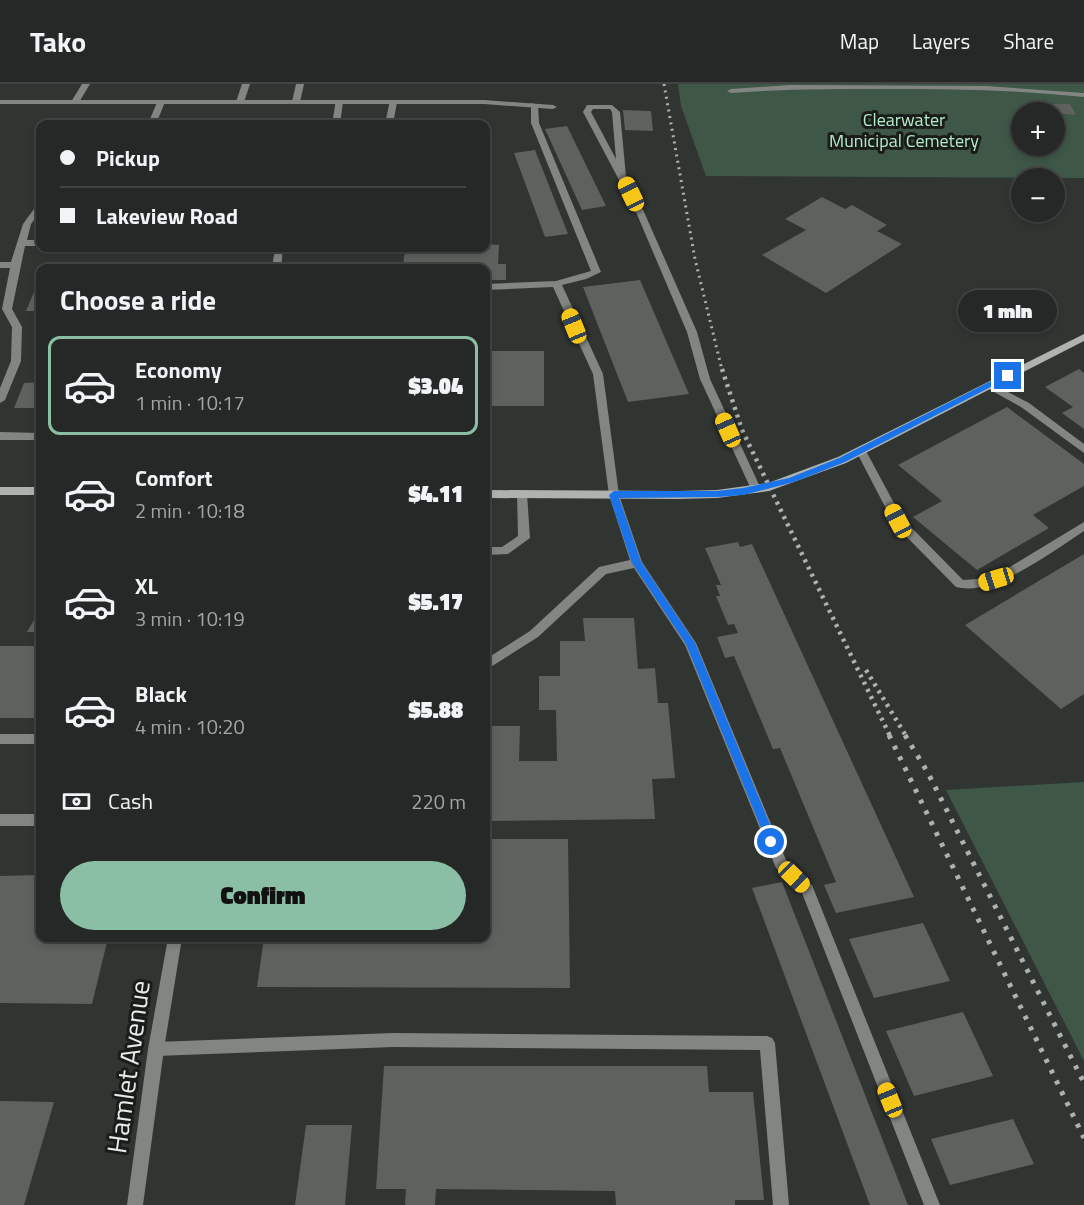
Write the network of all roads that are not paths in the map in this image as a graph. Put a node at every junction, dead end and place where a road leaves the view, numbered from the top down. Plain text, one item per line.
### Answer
1 (86, 84) edge
2 (246, 84) edge
3 (300, 84) edge
4 (769, 86) edge
5 (953, 86) edge
6 (731, 91) dead end
7 (1084, 95) edge
8 (0, 102) edge
9 (75, 102) junction
10 (161, 102) junction
11 (240, 102) junction
12 (296, 102) junction
13 (339, 102) junction
14 (393, 102) junction
15 (534, 105) junction
16 (553, 107) dead end
17 (154, 120) edge
18 (337, 120) edge
19 (390, 120) edge
20 (622, 176) junction
21 (36, 212) edge
22 (22, 243) junction
23 (36, 243) edge
24 (0, 265) edge
25 (15, 265) junction
26 (557, 285) junction
27 (490, 287) edge
28 (1083, 339) edge
29 (990, 385) junction
30 (0, 400) edge
31 (0, 436) edge
32 (36, 437) edge
33 (1084, 449) edge
34 (861, 451) junction
35 (756, 489) junction
36 (0, 491) edge
37 (36, 491) edge
38 (490, 494) edge
39 (522, 494) junction
40 (614, 495) junction
41 (1084, 526) edge
42 (490, 551) edge
43 (637, 563) junction
44 (490, 662) edge
45 (0, 739) edge
46 (36, 739) edge
47 (0, 820) edge
48 (36, 820) edge
49 (174, 942) edge
50 (156, 1048) junction
51 (135, 1205) edge
52 (781, 1205) edge
53 (932, 1205) edge

1 - 9 street
2 - 11 street
3 - 12 street
4 - 5 street
4 - 6 street
5 - 7 street
8 - 9 street
9 - 10 street
10 - 11 street
10 - 17 street
11 - 12 street
12 - 13 street
13 - 14 street
13 - 18 street
14 - 15 street
14 - 19 street
15 - 16 street
15 - 26 street
20 - 20 street
20 - 35 street
21 - 22 street
22 - 23 street
22 - 25 street
24 - 25 street
25 - 30 street
26 - 27 street
26 - 40 street
28 - 29 main road
29 - 33 street
29 - 34 main road
31 - 32 street
34 - 35 main road
34 - 41 street
35 - 40 main road
36 - 37 main road
38 - 39 main road
39 - 40 main road
39 - 42 street
40 - 43 street
43 - 44 street
43 - 53 street
45 - 46 street
47 - 48 street
49 - 50 street, Hamlet Avenue
50 - 51 street, Hamlet Avenue
50 - 52 street

